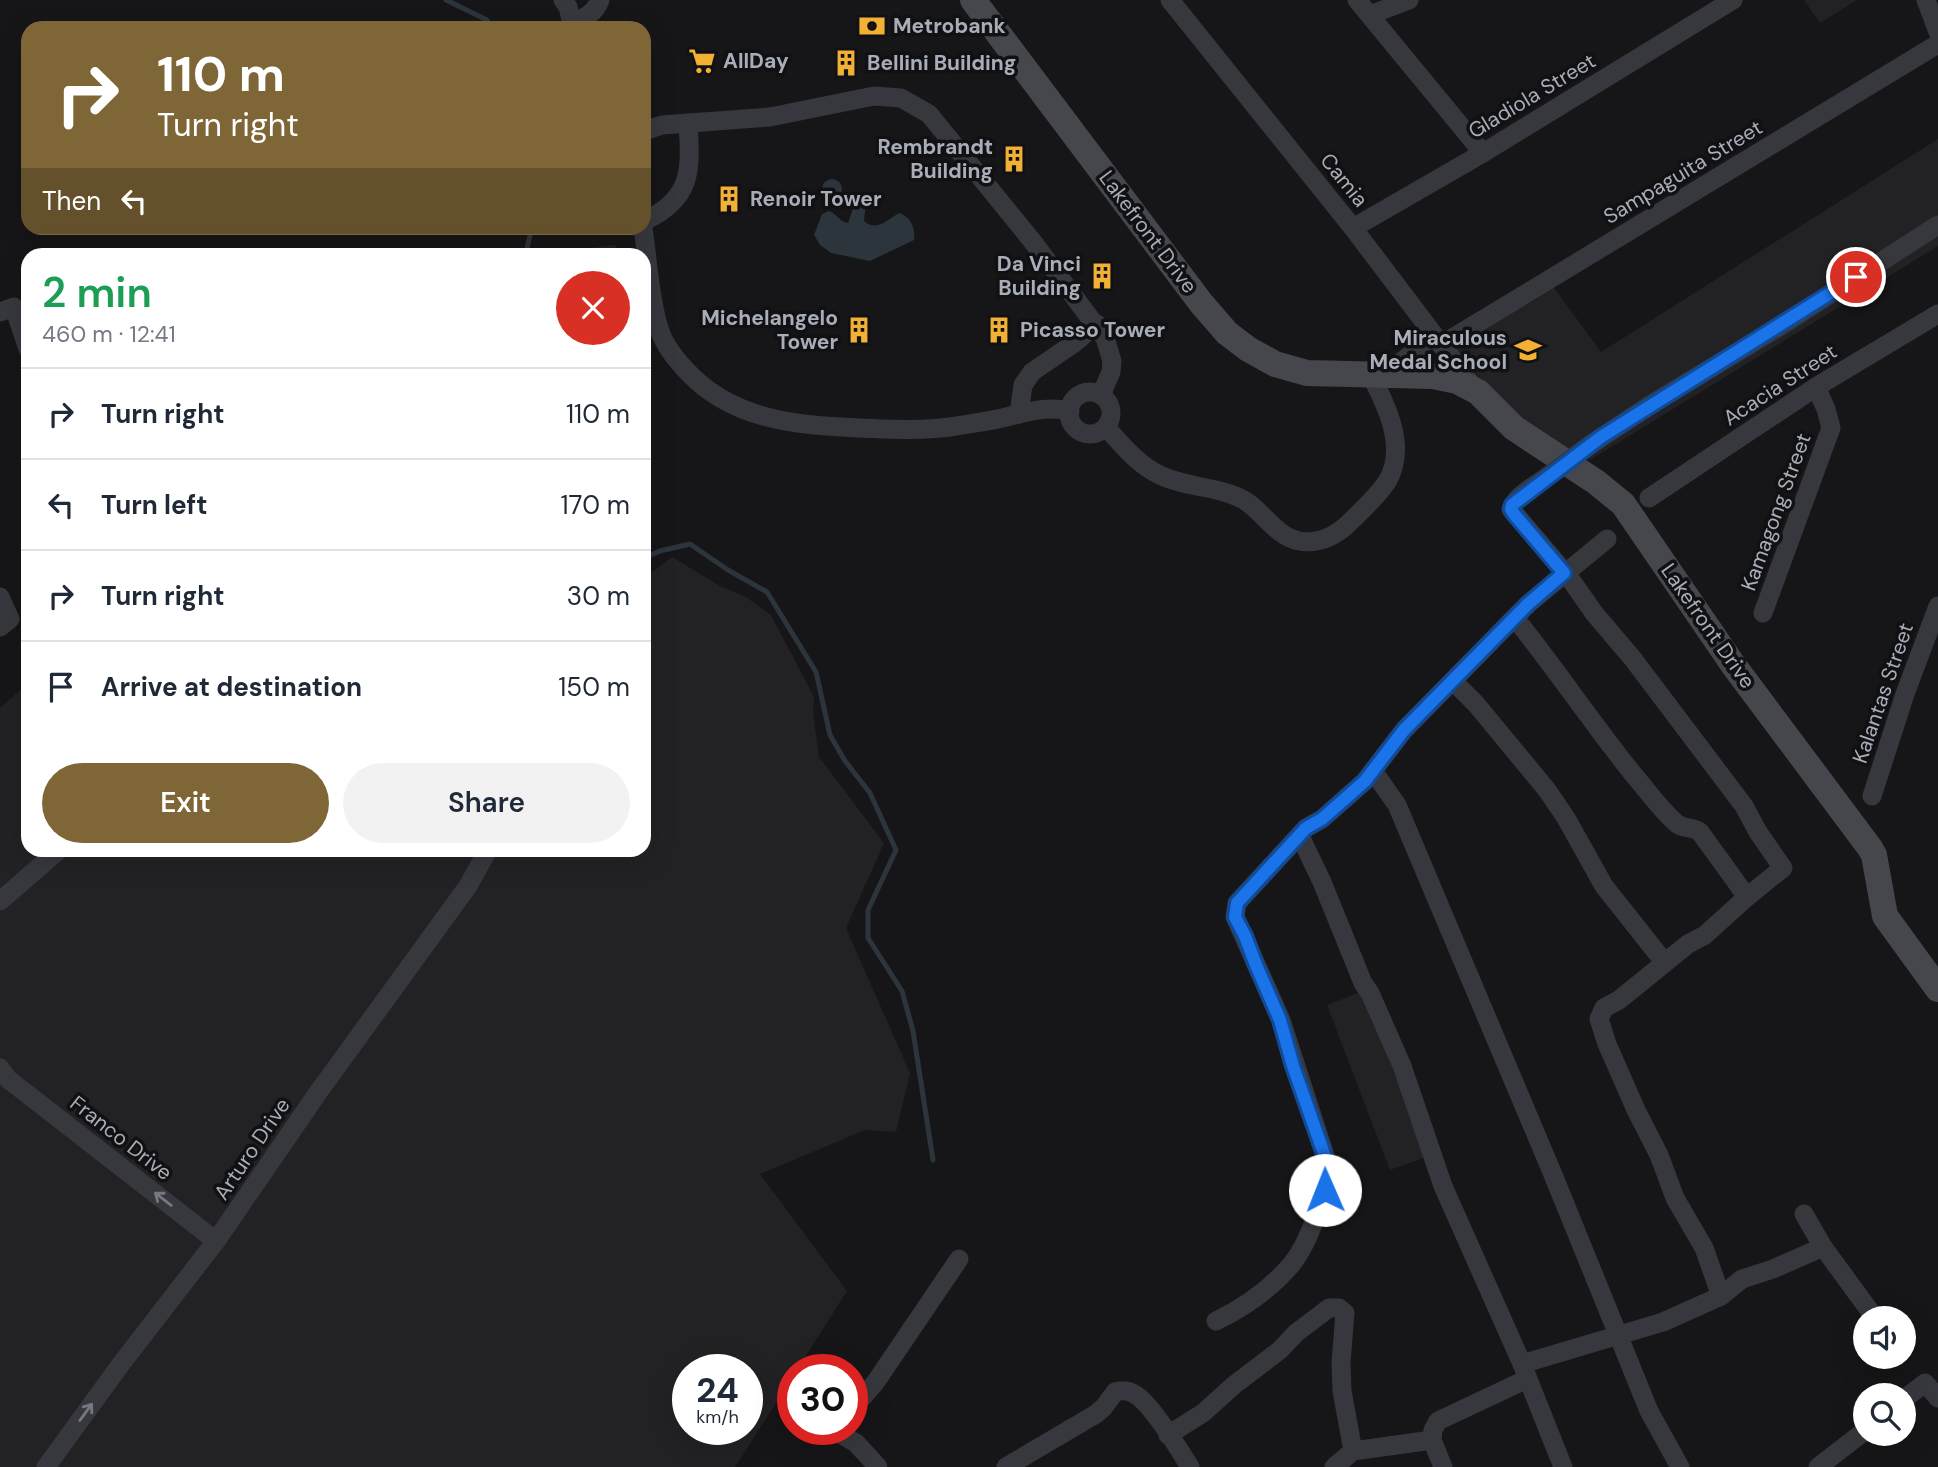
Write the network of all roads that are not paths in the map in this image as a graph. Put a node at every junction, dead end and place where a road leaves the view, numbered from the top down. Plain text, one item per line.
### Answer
1 (563, 0) edge
2 (600, 0) edge
3 (972, 0) edge
4 (1170, 0) edge
5 (1409, 0) edge
6 (1733, 0) edge
7 (1926, 0) edge
8 (1364, 8) edge
9 (572, 21) edge
10 (579, 21) edge
11 (1938, 32) edge
12 (1938, 44) edge
13 (688, 122) junction
14 (651, 129) edge
15 (1483, 153) junction
16 (651, 217) edge
17 (1938, 225) edge
18 (1353, 228) junction
19 (651, 285) edge
20 (7, 310) edge
21 (1938, 314) edge
22 (1097, 324) junction
23 (21, 336) edge
24 (1442, 339) junction
25 (1374, 374) junction
26 (1816, 387) junction
27 (1478, 392) junction
28 (1101, 395) junction
29 (1070, 411) junction
30 (1019, 414) junction
31 (1106, 426) junction
32 (1649, 498) dead end
33 (1607, 538) dead end
34 (1564, 573) junction
35 (0, 597) edge
36 (1938, 606) edge
37 (1763, 613) dead end
38 (1515, 618) junction
39 (0, 628) edge
40 (1453, 681) junction
41 (1373, 771) junction
42 (1872, 796) dead end
43 (1300, 836) junction
44 (51, 857) edge
45 (484, 857) edge
46 (1747, 897) junction
47 (0, 901) edge
48 (1665, 963) junction
49 (1938, 989) edge
50 (3, 1077) edge
51 (1804, 1214) dead end
52 (216, 1241) junction
53 (1824, 1247) junction
54 (959, 1259) dead end
55 (1721, 1296) junction
56 (1866, 1306) edge
57 (1216, 1321) dead end
58 (1619, 1335) junction
59 (1524, 1372) junction
60 (868, 1390) edge
61 (1916, 1390) edge
62 (1938, 1398) edge
63 (1168, 1436) junction
64 (1432, 1440) junction
65 (1853, 1440) edge
66 (858, 1445) edge
67 (1353, 1451) junction
68 (46, 1467) edge
69 (878, 1467) edge
70 (1006, 1467) edge
71 (1190, 1467) edge
72 (1334, 1467) edge
73 (1443, 1467) edge
74 (1563, 1467) edge
75 (1680, 1467) edge
76 (1818, 1467) edge

1 - 9 street
2 - 10 street
3 - 25 street, Lakefront Drive
4 - 18 street, Camia
5 - 8 street
6 - 15 street, Gladiola Street
7 - 11 street
8 - 15 street
12 - 24 street, Sampaguita Street
13 - 14 street
13 - 16 street
13 - 22 street
15 - 18 street, Gladiola Street
17 - 34 street, bridge
18 - 24 street, Camia
19 - 30 street
20 - 23 street
21 - 26 street, Acacia Street
22 - 28 street
22 - 30 street
24 - 25 street
24 - 27 street, Camia
25 - 27 street, Lakefront Drive
25 - 31 street
26 - 32 street, Acacia Street
26 - 37 street, Kamagong Street
27 - 49 street, Lakefront Drive
28 - 29 street
28 - 31 street
29 - 30 street
29 - 31 street
33 - 34 street
34 - 38 street
34 - 46 street
35 - 39 street
36 - 42 street, Kalantas Street
38 - 40 street
38 - 46 street
40 - 41 street
40 - 48 street
41 - 43 street
41 - 58 street
43 - 57 street
43 - 59 street
44 - 47 street
45 - 52 street, Arturo Drive
46 - 48 street
48 - 55 street
52 -> 50 street, Franco Drive
51 - 53 street
68 -> 52 street, Arturo Drive
53 - 55 street
53 - 56 street
54 - 60 street
55 - 58 street
58 - 59 street
58 - 75 street
59 - 64 street
59 - 74 street
61 - 62 street
63 - 67 street
63 - 70 street
63 - 71 street
64 - 67 street
64 - 73 street
65 - 76 street
66 - 69 street
67 - 72 street

